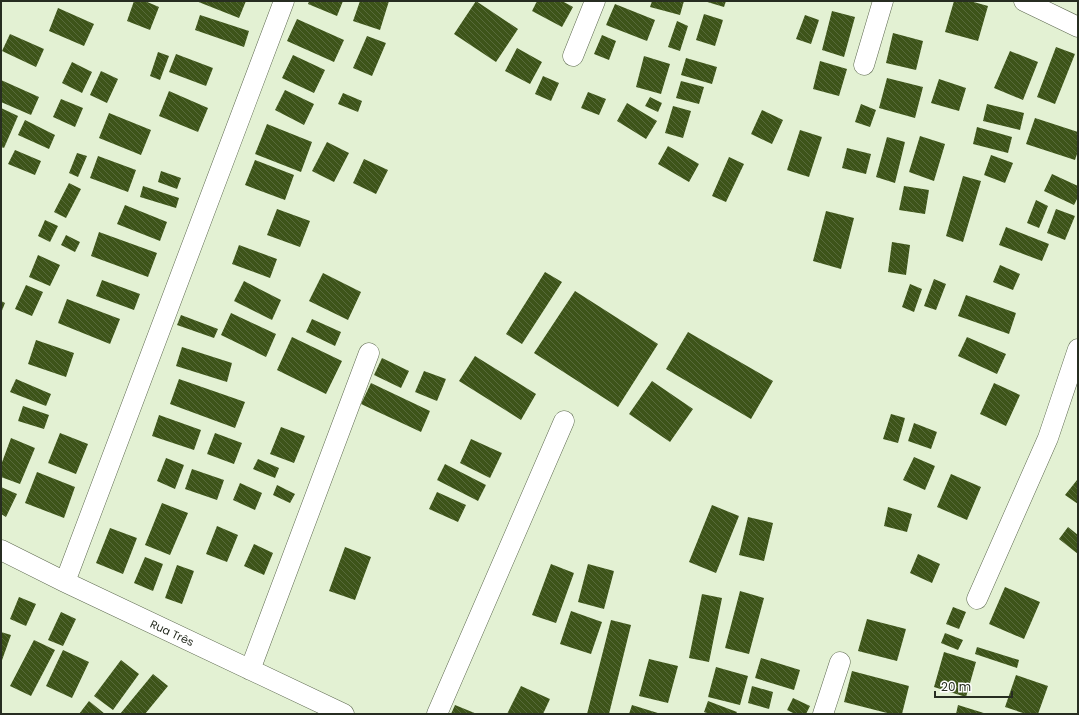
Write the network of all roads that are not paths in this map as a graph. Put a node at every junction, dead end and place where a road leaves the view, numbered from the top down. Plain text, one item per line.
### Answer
1 (284, 1) edge
2 (595, 1) edge
3 (883, 1) edge
4 (1024, 1) edge
5 (1078, 27) edge
6 (573, 56) dead end
7 (864, 65) dead end
8 (1078, 349) edge
9 (369, 352) dead end
10 (564, 421) dead end
11 (1, 550) edge
12 (64, 582) junction
13 (977, 599) dead end
14 (840, 662) dead end
15 (250, 670) junction
16 (344, 714) edge
17 (437, 714) edge
18 (823, 714) edge

1 - 12 street
2 - 6 street
3 - 7 street
4 - 5 street
8 - 13 street
9 - 15 street
10 - 17 street
11 - 12 street, Rua Três
12 - 15 street, Rua Três
14 - 18 street
15 - 16 street, Rua Três

